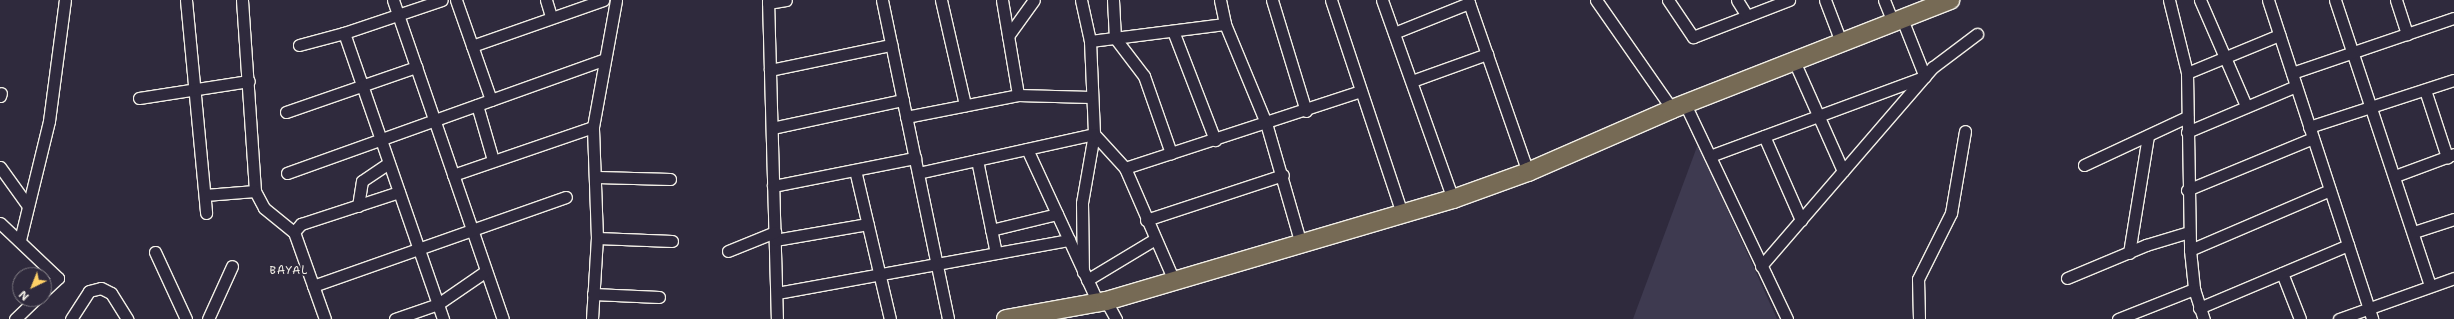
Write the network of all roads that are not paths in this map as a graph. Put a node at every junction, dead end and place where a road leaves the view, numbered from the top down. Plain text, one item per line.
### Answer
1 (65, 0) edge
2 (186, 0) edge
3 (242, 0) edge
4 (393, 0) edge
5 (442, 0) edge
6 (456, 0) edge
7 (546, 0) edge
8 (603, 0) edge
9 (616, 0) edge
10 (786, 0) edge
11 (882, 0) edge
12 (941, 0) edge
13 (1002, 0) edge
14 (1034, 0) edge
15 (1081, 0) edge
16 (1113, 0) edge
17 (1220, 0) edge
18 (1272, 0) edge
19 (1331, 0) edge
20 (1382, 0) edge
21 (1596, 0) edge
22 (1737, 0) edge
23 (1789, 0) edge
24 (1825, 0) edge
25 (1884, 0) edge
26 (1950, 0) edge
27 (2169, 0) edge
28 (2200, 0) edge
29 (2268, 0) edge
30 (2335, 0) edge
31 (2396, 0) edge
32 (768, 1) edge
33 (1468, 2) edge
34 (1673, 2) edge
35 (398, 15) junction
36 (551, 16) junction
37 (1747, 16) junction
38 (2454, 18) edge
39 (1897, 20) junction
40 (1225, 24) junction
41 (1173, 31) junction
42 (1394, 32) junction
43 (344, 34) junction
44 (1977, 34) dead end
45 (2407, 34) junction
46 (2279, 35) junction
47 (1008, 36) junction
48 (1115, 38) junction
49 (1090, 41) junction
50 (1841, 42) junction
51 (299, 45) dead end
52 (891, 45) junction
53 (472, 46) junction
54 (2353, 52) junction
55 (1487, 54) junction
56 (2225, 58) junction
57 (603, 60) junction
58 (1794, 61) junction
59 (416, 67) junction
60 (770, 70) junction
61 (2186, 73) junction
62 (2292, 73) junction
63 (1924, 76) junction
64 (1412, 80) junction
65 (2454, 80) edge
66 (249, 81) junction
67 (362, 86) junction
68 (2296, 86) junction
69 (195, 89) junction
70 (2425, 90) junction
71 (1361, 91) junction
72 (1018, 95) junction
73 (1091, 97) junction
74 (138, 98) dead end
75 (491, 100) junction
76 (903, 100) junction
77 (477, 105) junction
78 (965, 105) junction
79 (2246, 106) junction
80 (1679, 107) junction
81 (2371, 107) junction
82 (1306, 111) junction
83 (286, 112) dead end
84 (1818, 116) junction
85 (906, 117) junction
86 (2187, 117) junction
87 (434, 120) junction
88 (1266, 123) junction
89 (593, 127) junction
90 (2309, 127) junction
91 (772, 128) junction
92 (1965, 131) dead end
93 (2187, 132) junction
94 (1094, 134) junction
95 (1764, 136) junction
96 (2148, 136) junction
97 (2313, 138) junction
98 (380, 139) junction
99 (1215, 140) junction
100 (1027, 149) junction
101 (1171, 154) junction
102 (2450, 155) edge
103 (1710, 156) junction
104 (915, 158) junction
105 (493, 160) junction
106 (977, 160) junction
107 (389, 163) junction
108 (2084, 165) dead end
109 (0, 167) edge
110 (1125, 168) junction
111 (855, 170) junction
112 (1843, 171) junction
113 (1528, 172) junction
114 (287, 173) dead end
115 (918, 173) junction
116 (453, 174) junction
117 (1283, 175) junction
118 (2394, 176) junction
119 (597, 177) junction
120 (670, 179) dead end
121 (773, 186) junction
122 (2187, 190) junction
123 (2330, 190) junction
124 (255, 191) junction
125 (399, 192) junction
126 (205, 195) junction
127 (566, 197) dead end
128 (1453, 199) junction
129 (28, 206) junction
130 (358, 206) junction
131 (206, 213) dead end
132 (1057, 214) junction
133 (1402, 214) junction
134 (2454, 219) edge
135 (1146, 220) junction
136 (1800, 220) junction
137 (0, 224) edge
138 (868, 224) junction
139 (472, 230) junction
140 (991, 230) junction
141 (294, 232) junction
142 (2189, 232) junction
143 (2414, 232) junction
144 (775, 236) junction
145 (597, 238) junction
146 (1155, 239) junction
147 (20, 240) junction
148 (1069, 240) junction
149 (672, 241) dead end
150 (1300, 244) junction
151 (2348, 245) junction
152 (419, 249) junction
153 (728, 250) dead end
154 (2190, 250) junction
155 (155, 252) dead end
156 (996, 253) junction
157 (2128, 253) junction
158 (937, 264) junction
159 (232, 266) dead end
160 (1761, 266) junction
161 (47, 267) edge
162 (486, 271) junction
163 (52, 272) edge
164 (2282, 273) junction
165 (880, 274) junction
166 (1085, 276) junction
167 (2067, 278) dead end
168 (2454, 278) edge
169 (1175, 282) junction
170 (52, 284) edge
171 (313, 286) junction
172 (2430, 286) junction
173 (2194, 289) junction
174 (777, 293) junction
175 (593, 294) junction
176 (659, 297) dead end
177 (1102, 302) junction
178 (438, 304) junction
179 (2368, 306) junction
180 (28, 307) edge
181 (2202, 316) edge
182 (15, 319) edge
183 (72, 319) edge
184 (127, 319) edge
185 (186, 319) edge
186 (208, 319) edge
187 (326, 319) edge
188 (395, 319) edge
189 (443, 319) edge
190 (503, 319) edge
191 (592, 319) edge
192 (777, 319) edge
193 (890, 319) edge
194 (948, 319) edge
195 (1006, 319) edge
196 (1116, 319) edge
197 (1787, 319) edge
198 (1919, 319) edge
199 (2118, 319) edge
200 (2300, 319) edge
201 (2339, 319) edge
202 (2372, 319) edge

1 - 129 street
2 - 69 street
3 - 66 street
4 - 35 street
5 - 35 street
6 - 53 street
7 - 36 street
8 - 36 street
9 - 57 street
10 - 32 street
11 - 52 street
12 - 78 street
13 - 47 street
14 - 47 street
15 - 49 street
16 - 48 street
17 - 40 street
18 - 82 street
19 - 71 street
20 - 42 street
21 - 80 street
22 - 37 street
23 - 37 street
24 - 50 street
25 - 39 street
26 - 39 main road
27 - 61 street
28 - 56 street
29 - 46 street
30 - 54 street
31 - 45 street
32 - 60 street
33 - 42 street
33 - 55 street
34 - 37 street
35 - 43 street
35 - 59 street
36 - 53 street
38 - 45 street
39 - 50 main road
39 - 63 street
40 - 41 street
40 - 88 street
41 - 48 street
41 - 99 street
42 - 64 street
43 - 51 street
43 - 67 street
44 - 63 street
45 - 54 street
46 - 56 street
46 - 62 street
47 - 72 street
48 - 49 street
48 - 101 street
49 - 73 street
50 - 58 main road
52 - 60 street
52 - 76 street
53 - 75 street
54 - 62 street
54 - 81 street
55 - 64 street
55 - 113 street
56 - 61 street
56 - 79 street
57 - 75 street
57 - 89 street
58 - 80 main road
58 - 84 street
59 - 67 street
59 - 87 street
60 - 91 street
61 - 86 street
62 - 68 street
63 - 84 street
63 - 112 street
64 - 128 street
65 - 70 street
66 - 69 street
66 - 124 street
67 - 83 street
67 - 98 street
68 - 79 street
68 - 90 street
69 - 74 street
69 - 126 street
70 - 81 street
70 - 102 street
71 - 82 street
71 - 133 street
72 - 73 street
72 - 78 street
73 - 94 street
75 - 77 street
76 - 85 street
76 - 91 street
77 - 87 street
77 - 105 street
78 - 85 street
79 - 93 street
80 - 103 street
80 - 113 main road
81 - 90 street
81 - 118 street
82 - 88 street
84 - 95 street
84 - 112 street
85 - 104 street
86 - 93 street
86 - 96 street
87 - 98 street
87 - 116 street
88 - 99 street
88 - 117 street
89 - 105 street
89 - 119 street
90 - 97 street
91 - 121 street
92 - 198 street
93 - 122 street
94 - 100 street
94 - 110 street
94 - 166 street
95 - 103 street
95 - 136 street
96 - 108 street
96 - 157 street
97 - 122 street
97 - 123 street
98 - 107 street
98 - 114 street
99 - 101 street
100 - 106 street
100 - 132 street
101 - 110 street
102 - 118 street
103 - 160 street
104 - 111 street
104 - 115 street
105 - 116 street
106 - 115 street
106 - 140 street
107 - 125 street
107 - 130 street
109 - 129 street
110 - 135 street
111 - 121 street
111 - 138 street
112 - 136 street
113 - 128 main road
115 - 158 street
116 - 139 street
117 - 135 street
117 - 150 street
118 - 143 street
119 - 120 street
119 - 145 street
121 - 144 street
122 - 142 street
123 - 151 street
123 - 154 street
124 - 126 street
124 - 141 street
125 - 130 street
125 - 152 street
126 - 131 street
127 - 139 street
128 - 133 main road
129 - 147 street
130 - 141 street
132 - 140 street
132 - 148 street
133 - 150 main road
134 - 143 street
135 - 146 street
136 - 160 street
137 - 147 street
138 - 144 street
138 - 165 street
139 - 152 street
139 - 162 street
140 - 156 street
141 - 171 street
142 - 154 street
142 - 157 street
143 - 172 street
144 - 153 street
144 - 174 street
145 - 149 street
145 - 175 street
146 - 166 street
146 - 169 street
147 - 161 street
148 - 156 street
148 - 166 street
150 - 169 main road
151 - 164 street
151 - 179 street
152 - 171 street
152 - 178 street
154 - 173 street
155 - 185 street
156 - 158 street
157 - 167 street
158 - 165 street
158 - 194 street
159 - 186 street
160 - 197 street
162 - 178 street
162 - 190 street
163 - 170 street
164 - 181 street
164 - 200 street
165 - 174 street
165 - 193 street
166 - 177 street
168 - 172 street
169 - 177 main road
171 - 187 street
172 - 179 street
173 - 181 street
173 - 199 street
174 - 192 street
175 - 176 street
175 - 191 street
177 - 195 main road
177 - 196 street
178 - 188 street
178 - 189 street
179 - 201 street
179 - 202 street
180 - 182 street
183 - 184 street

